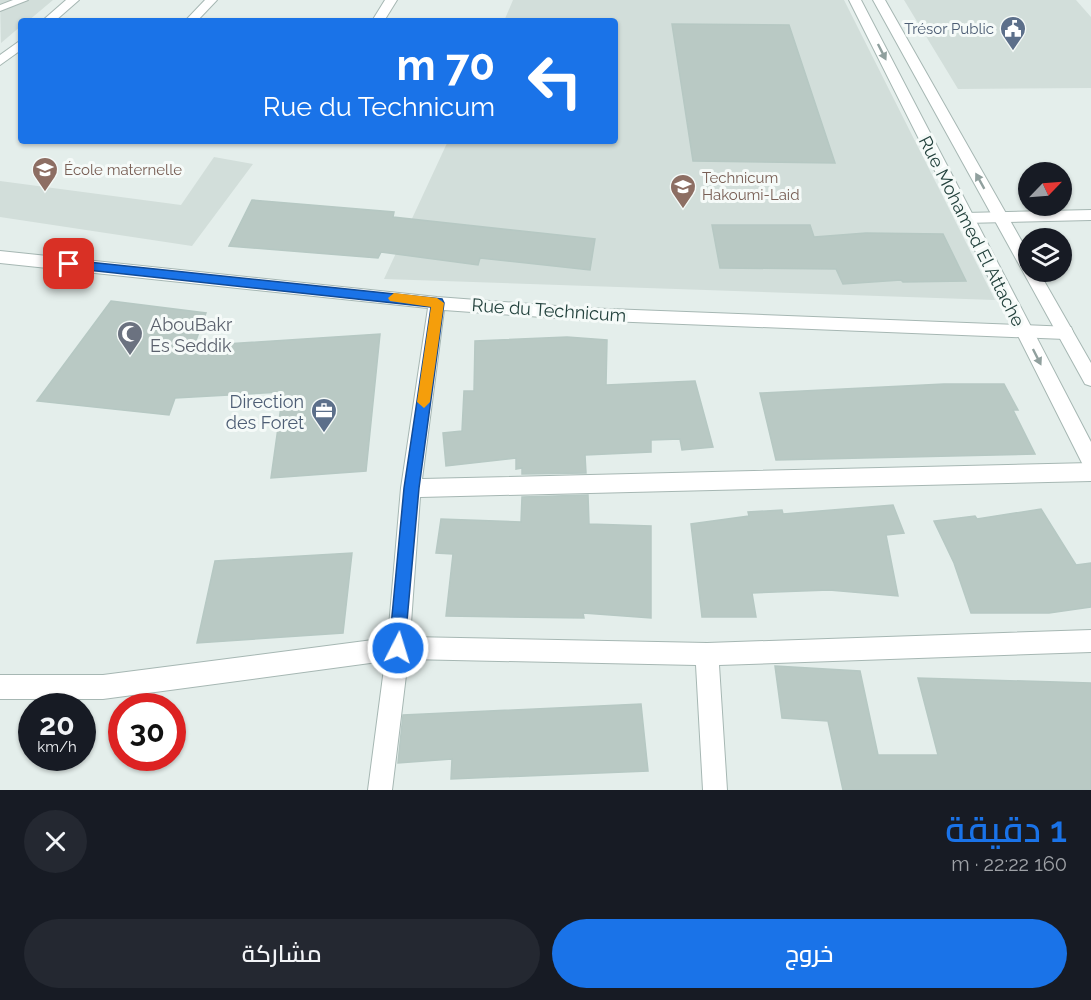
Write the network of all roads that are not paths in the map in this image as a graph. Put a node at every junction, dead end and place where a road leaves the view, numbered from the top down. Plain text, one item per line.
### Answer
1 (23, 0) edge
2 (73, 0) edge
3 (212, 0) edge
4 (391, 0) edge
5 (855, 0) edge
6 (879, 0) edge
7 (0, 8) edge
8 (52, 18) edge
9 (194, 18) edge
10 (380, 18) edge
11 (18, 46) edge
12 (0, 61) edge
13 (1091, 215) edge
14 (1000, 217) junction
15 (965, 218) junction
16 (1018, 249) edge
17 (0, 257) edge
18 (1037, 282) edge
19 (437, 303) junction
20 (1024, 332) junction
21 (1065, 332) junction
22 (1091, 379) edge
23 (1091, 461) edge
24 (1091, 472) edge
25 (411, 488) junction
26 (1091, 641) edge
27 (398, 648) junction
28 (707, 654) junction
29 (0, 687) edge
30 (380, 790) edge
31 (715, 790) edge

1 - 7 lane
2 - 8 street
3 - 9 street
4 - 10 street
5 -> 15 street, Rue Mohamed El Attache
14 -> 6 street, Rue Mohamed El Attache
11 - 12 street
13 - 14 street
14 - 15 street
14 - 16 street, Rue Mohamed El Attache
15 - 20 street, Rue Mohamed El Attache
17 - 19 street, Rue du Technicum
18 - 21 street, Rue Mohamed El Attache
19 - 20 street, Rue du Technicum
19 - 25 street
20 - 21 street, Rue du Technicum
20 -> 23 street, Rue Mohamed El Attache
21 - 22 street, Rue Mohamed El Attache
24 - 25 street
25 - 27 street
26 - 28 street
27 - 28 street
27 - 29 street
27 - 30 street
28 - 31 street

